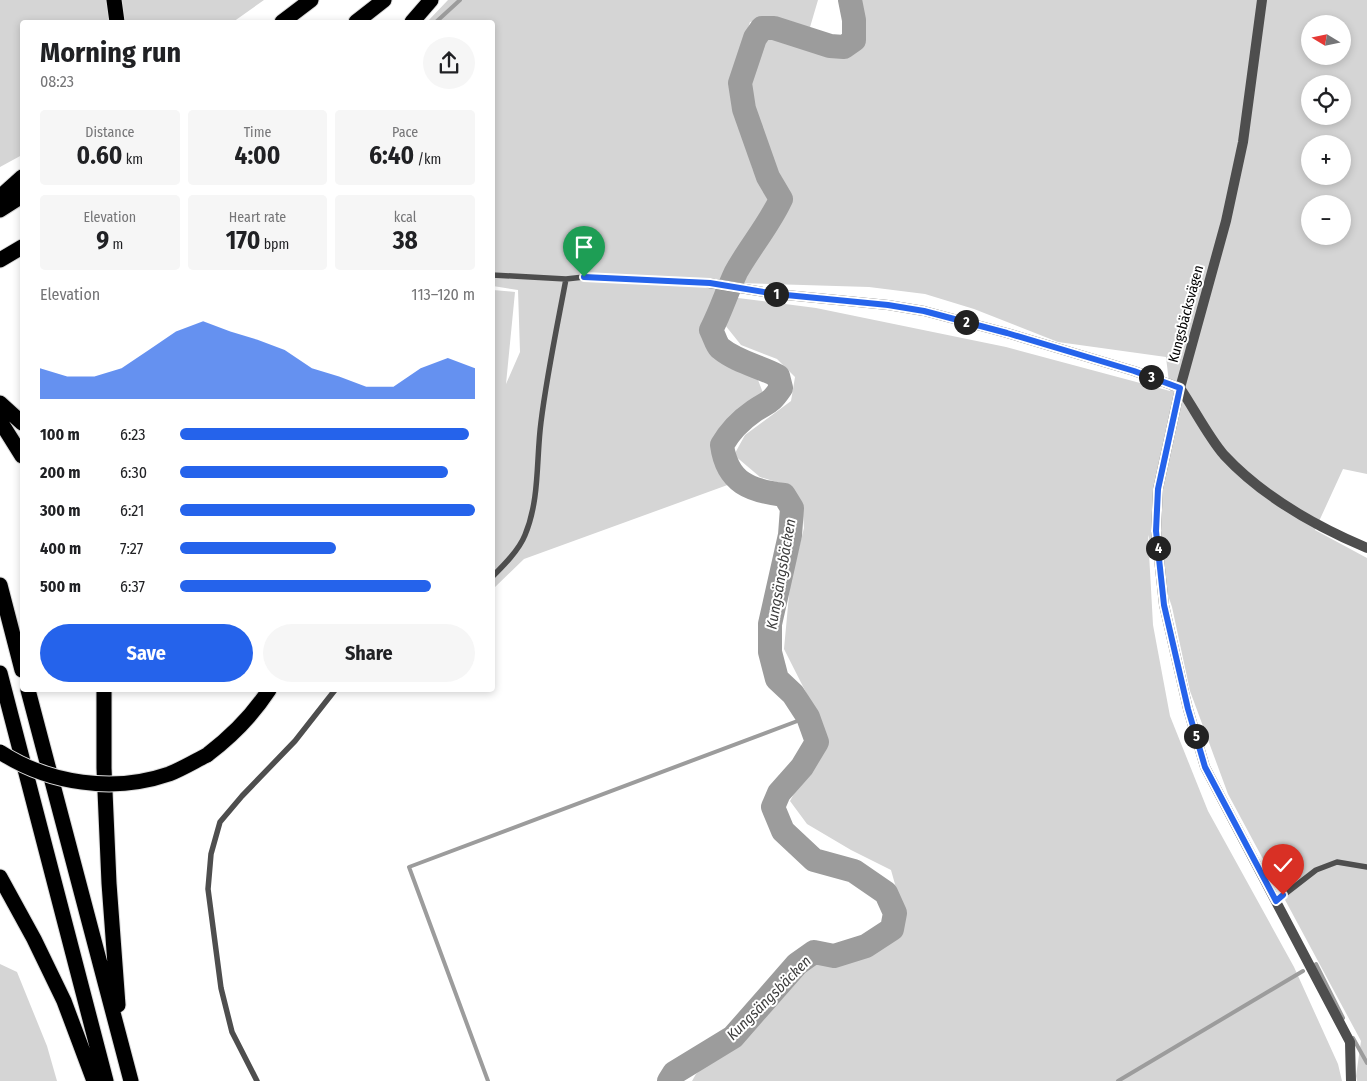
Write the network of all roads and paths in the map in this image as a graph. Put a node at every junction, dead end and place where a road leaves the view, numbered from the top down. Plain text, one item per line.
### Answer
1 (114, 0) edge
2 (311, 0) edge
3 (384, 0) edge
4 (431, 0) edge
5 (1262, 0) edge
6 (117, 20) edge
7 (285, 20) edge
8 (359, 20) edge
9 (414, 20) edge
10 (20, 179) edge
11 (0, 197) edge
12 (20, 197) edge
13 (0, 210) edge
14 (20, 248) edge
15 (20, 255) edge
16 (0, 260) edge
17 (495, 274) edge
18 (566, 279) junction
19 (710, 283) joint
20 (1180, 388) junction
21 (0, 403) edge
22 (0, 421) edge
23 (20, 421) edge
24 (20, 453) edge
25 (1367, 548) edge
26 (495, 574) edge
27 (0, 584) edge
28 (20, 662) edge
29 (0, 673) edge
30 (29, 692) edge
31 (104, 692) edge
32 (109, 692) edge
33 (268, 692) edge
34 (333, 692) edge
35 (105, 707) junction
36 (0, 752) edge
37 (1367, 866) edge
38 (0, 877) edge
39 (1276, 901) junction
40 (121, 1044) junction
41 (94, 1081) edge
42 (106, 1081) edge
43 (131, 1081) edge
44 (256, 1081) edge
45 (1352, 1081) edge

1 - 6 highway
2 - 7 highway
3 - 8 highway
4 - 9 highway
5 - 20 street, Kungsbäcksvägen
10 - 11 highway
12 - 13 highway
14 - 16 highway
15 - 16 highway
17 - 18 lane
18 - 19 lane
18 - 26 lane
19 - 20 street
20 - 25 street
20 - 39 street, Kungsbäcksvägen
21 - 23 highway
22 - 24 highway
27 - 28 highway
29 - 42 highway
30 - 40 highway
31 - 35 highway
32 - 35 highway
33 - 36 highway, bridge
34 - 44 lane
35 - 40 highway
37 - 39 lane
38 - 41 highway
39 - 45 street, Kungsbäcksvägen
40 - 43 highway

